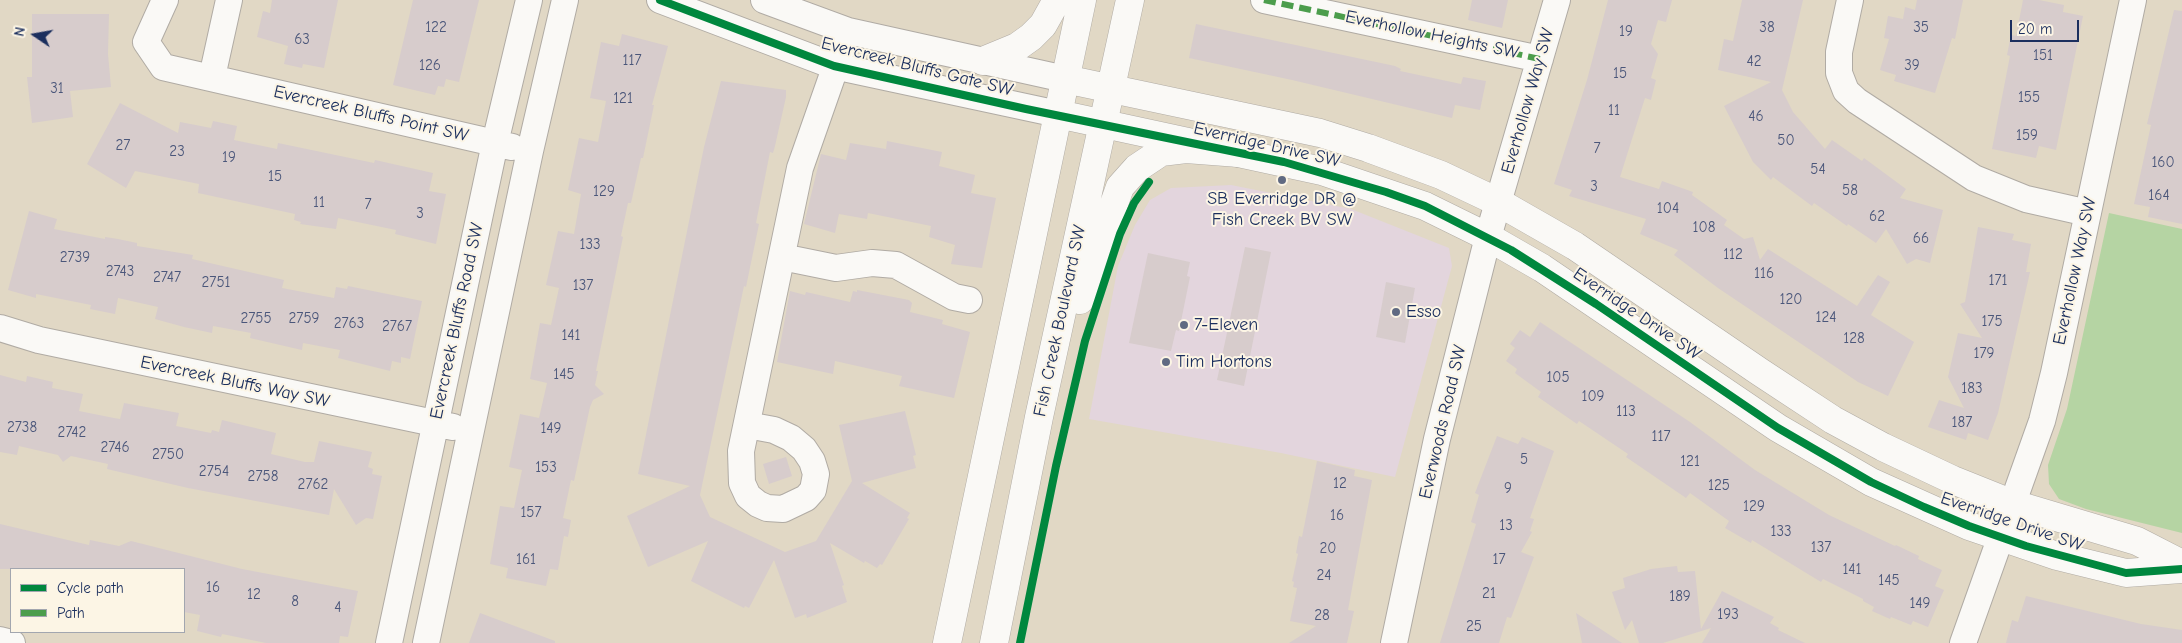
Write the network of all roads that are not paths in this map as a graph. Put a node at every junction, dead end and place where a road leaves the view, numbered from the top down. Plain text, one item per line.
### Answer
1 (165, 0) edge
2 (228, 0) edge
3 (529, 0) edge
4 (565, 0) edge
5 (660, 0) edge
6 (764, 0) edge
7 (1057, 0) edge
8 (1082, 0) edge
9 (1130, 0) edge
10 (1264, 0) edge
11 (1557, 0) edge
12 (1850, 0) edge
13 (2132, 0) edge
14 (848, 31) junction
15 (1540, 58) junction
16 (983, 61) junction
17 (834, 66) junction
18 (212, 77) junction
19 (1065, 79) junction
20 (1111, 89) junction
21 (1058, 114) junction
22 (1104, 124) junction
23 (494, 143) junction
24 (530, 151) junction
25 (1240, 153) junction
26 (1498, 202) junction
27 (2088, 213) junction
28 (1488, 237) junction
29 (782, 257) junction
30 (969, 300) dead end
31 (0, 328) edge
32 (1760, 372) junction
33 (1740, 401) junction
34 (1039, 417) junction
35 (435, 423) junction
36 (747, 425) dead end
37 (471, 431) junction
38 (2013, 504) junction
39 (2000, 538) junction
40 (2182, 564) edge
41 (2182, 569) edge
42 (0, 640) edge
43 (12, 643) edge
44 (389, 643) edge
45 (426, 643) edge
46 (947, 643) edge
47 (994, 643) edge
48 (1394, 643) edge
49 (1963, 643) edge

1 - 18 street, Evercreek Bluffs Point SW
2 - 18 street
3 - 23 street, Evercreek Bluffs Road SW
4 - 24 street, Evercreek Bluffs Road SW
5 - 17 street, Evercreek Bluffs Gate SW
6 - 14 street, Evercreek Bluffs Gate SW
7 - 16 street
8 - 19 street
9 - 20 street, Fish Creek Boulevard SW
10 - 15 street, Everhollow Heights SW
11 - 15 street, Everhollow Way SW
12 - 27 street
13 - 27 street, Everhollow Way SW
14 - 16 street, Evercreek Bluffs Gate SW
14 - 17 street
15 - 26 street, Everhollow Way SW
16 - 19 street, Evercreek Bluffs Gate SW
17 - 21 street, Evercreek Bluffs Gate SW
17 - 29 street
18 - 23 street, Evercreek Bluffs Point SW
19 - 20 street, Everridge Drive SW
19 - 21 street
20 - 22 street, Fish Creek Boulevard SW
20 - 26 street, Everridge Drive SW
21 - 22 street, Everridge Drive SW
21 - 46 street
22 - 25 street, Everridge Drive SW
22 - 34 street, Fish Creek Boulevard SW
23 - 24 street, Evercreek Bluffs Point SW
23 - 35 street, Evercreek Bluffs Road SW
24 - 37 street, Evercreek Bluffs Road SW
25 - 28 street, Everridge Drive SW
25 - 34 street
26 - 28 street, Everwoods Road SW
26 - 32 street, Everridge Drive SW
27 - 38 street, Everhollow Way SW
28 - 33 street, Everridge Drive SW
28 - 48 street, Everwoods Road SW
29 - 30 street
29 - 36 street
31 - 35 street, Evercreek Bluffs Way SW
32 - 33 street
32 - 38 street, Everridge Drive SW
33 - 39 street, Everridge Drive SW
34 - 47 street, Fish Creek Boulevard SW
35 - 37 street, Evercreek Bluffs Way SW
35 - 44 street, Evercreek Bluffs Road SW
37 - 45 street, Evercreek Bluffs Road SW
38 - 39 street, Everhollow Way SW
38 - 40 street, Everridge Drive SW
39 - 41 street, Everridge Drive SW
39 - 49 street, Everhollow Way SW
42 - 43 street

